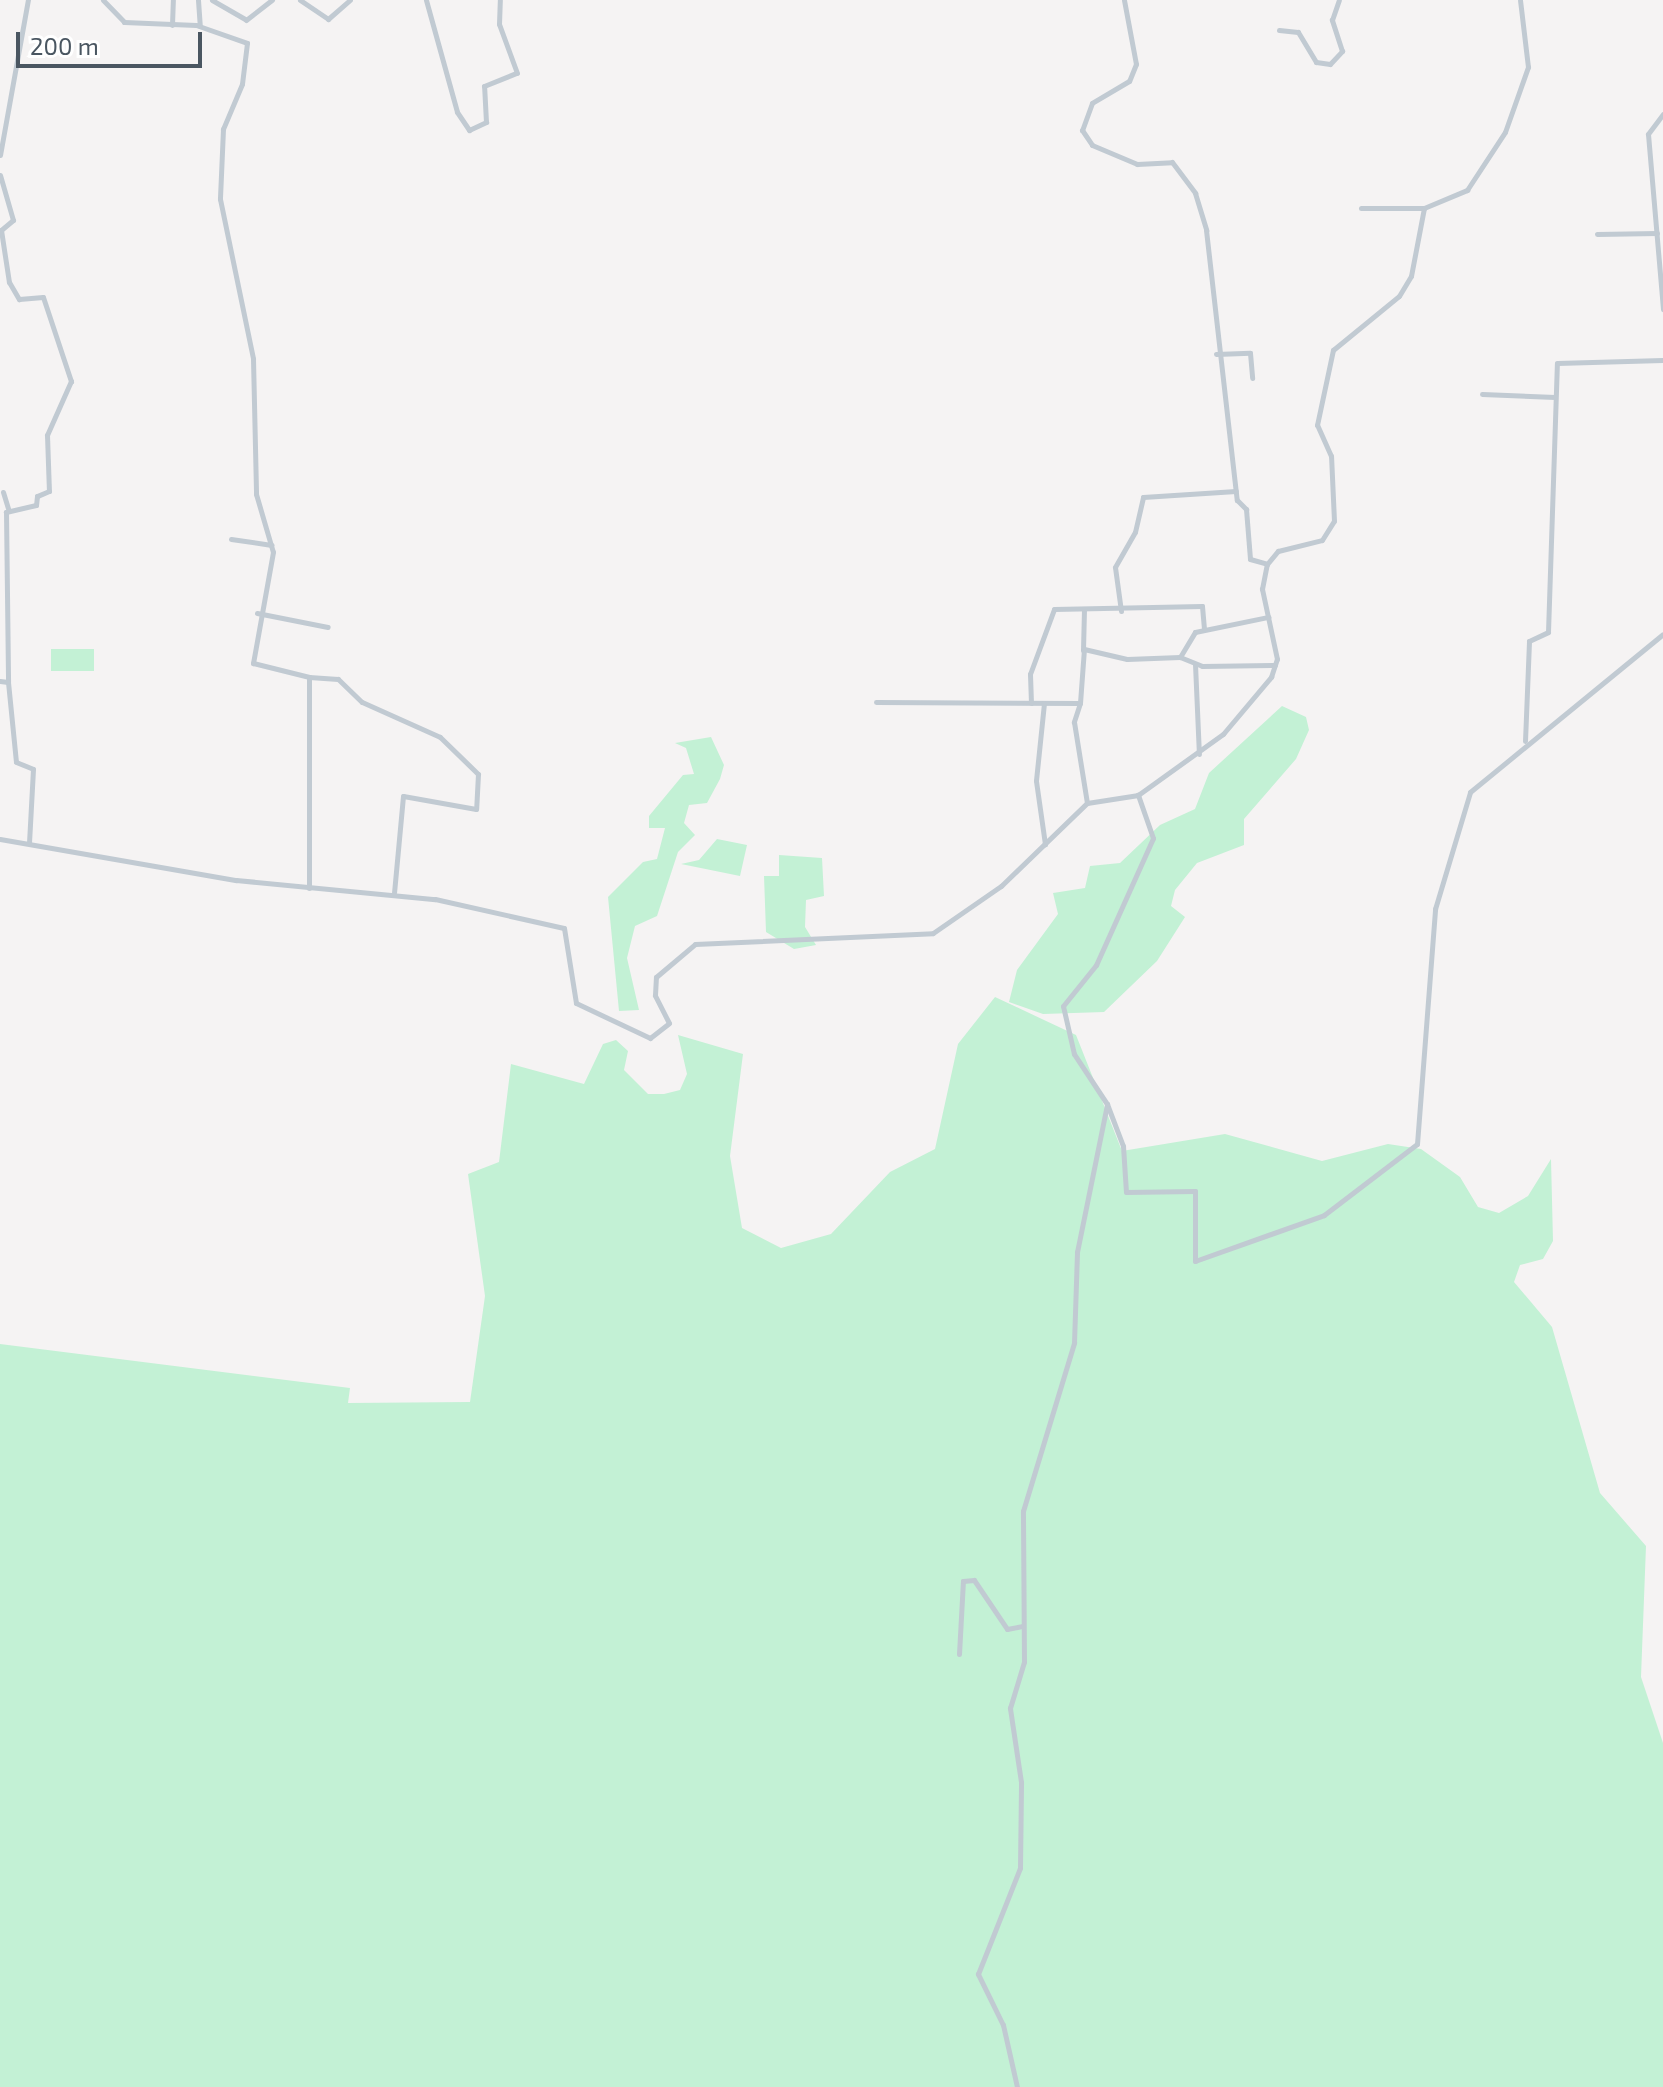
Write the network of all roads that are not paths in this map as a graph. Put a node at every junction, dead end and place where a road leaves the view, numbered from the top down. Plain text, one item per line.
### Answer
1 (28, 0) edge
2 (103, 0) edge
3 (173, 0) edge
4 (198, 0) edge
5 (212, 0) edge
6 (272, 0) edge
7 (300, 0) edge
8 (350, 0) edge
9 (426, 0) edge
10 (500, 0) edge
11 (1124, 0) edge
12 (1339, 0) edge
13 (1520, 0) edge
14 (172, 25) junction
15 (200, 26) junction
16 (1279, 30) dead end
17 (1663, 114) edge
18 (0, 155) edge
19 (0, 175) edge
20 (1361, 208) dead end
21 (1424, 208) junction
22 (1657, 233) junction
23 (1597, 234) dead end
24 (1663, 309) edge
25 (1216, 354) junction
26 (1663, 360) edge
27 (1252, 378) dead end
28 (1482, 394) dead end
29 (1555, 397) junction
30 (1236, 491) junction
31 (3, 492) dead end
32 (8, 508) junction
33 (231, 539) dead end
34 (272, 545) junction
35 (1267, 564) junction
36 (1084, 610) junction
37 (1121, 611) junction
38 (257, 613) junction
39 (1268, 617) junction
40 (328, 627) dead end
41 (1204, 629) junction
42 (1663, 634) edge
43 (1083, 650) junction
44 (1180, 657) junction
45 (1195, 664) junction
46 (1275, 665) junction
47 (309, 677) junction
48 (0, 681) edge
49 (8, 682) junction
50 (876, 702) dead end
51 (1031, 703) junction
52 (1044, 703) junction
53 (1080, 703) junction
54 (1525, 741) junction
55 (1199, 754) junction
56 (1138, 795) junction
57 (1087, 803) junction
58 (0, 839) edge
59 (29, 843) junction
60 (1045, 844) junction
61 (309, 888) junction
62 (394, 893) junction
63 (1107, 1104) junction
64 (1022, 1626) junction
65 (959, 1654) dead end
66 (1017, 2087) edge

1 - 18 street
2 - 14 street
3 - 14 street
4 - 15 street
5 - 6 street
7 - 8 street
9 - 10 street
11 - 25 street
12 - 16 street
13 - 21 street
14 - 15 street
15 - 34 street
17 - 22 street
19 - 32 street
20 - 21 street
21 - 35 street
22 - 23 street
22 - 24 street
25 - 27 street
25 - 30 street
26 - 29 street
28 - 29 street
29 - 54 street
30 - 35 street
30 - 37 street
31 - 32 street
32 - 49 street
33 - 34 street
34 - 38 street
35 - 39 street
36 - 37 street
36 - 43 street
36 - 51 street
37 - 41 street
38 - 40 street
38 - 47 street
39 - 41 street
39 - 46 street
41 - 44 street
42 - 54 street
43 - 44 street
43 - 53 street
44 - 45 street
45 - 46 street
45 - 55 street
46 - 55 street
47 - 61 street
47 - 62 street
48 - 49 street
49 - 59 street
50 - 51 street
51 - 52 street
52 - 53 street
52 - 60 street
53 - 57 street
54 - 63 street
55 - 56 street
56 - 57 street
56 - 63 street
57 - 60 street
58 - 59 street
59 - 61 street
60 - 62 street
61 - 62 street
63 - 64 street
64 - 65 street
64 - 66 street

